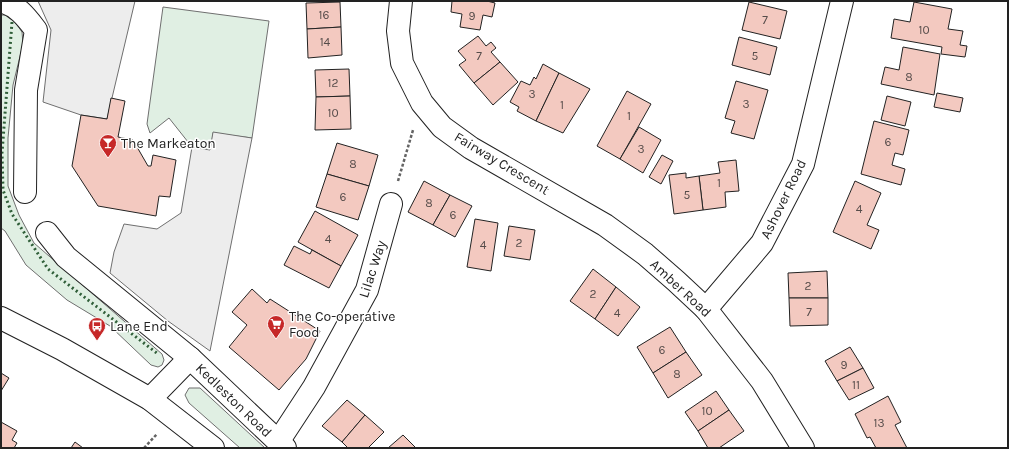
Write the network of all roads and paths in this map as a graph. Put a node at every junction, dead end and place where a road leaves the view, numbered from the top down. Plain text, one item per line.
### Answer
1 (1, 1) edge
2 (401, 1) edge
3 (842, 1) edge
4 (422, 103) junction
5 (25, 192) dead end
6 (557, 196) joint
7 (391, 204) joint
8 (47, 233) dead end
9 (706, 309) junction
10 (1, 318) edge
11 (190, 358) junction
12 (150, 399) junction
13 (281, 445) edge
14 (213, 448) edge
15 (802, 448) edge

1 - 5 street
2 - 4 street, Fairway Crescent
3 - 9 street, Ashover Road
4 - 6 street, Fairway Crescent
4 - 7 path
6 - 9 street, Amber Road
7 - 13 street, Lilac Way
8 - 11 street
9 - 15 street, Amber Road
10 - 12 street
11 - 12 street, Kedleston Road
11 - 13 street, Kedleston Road
12 - 14 street

